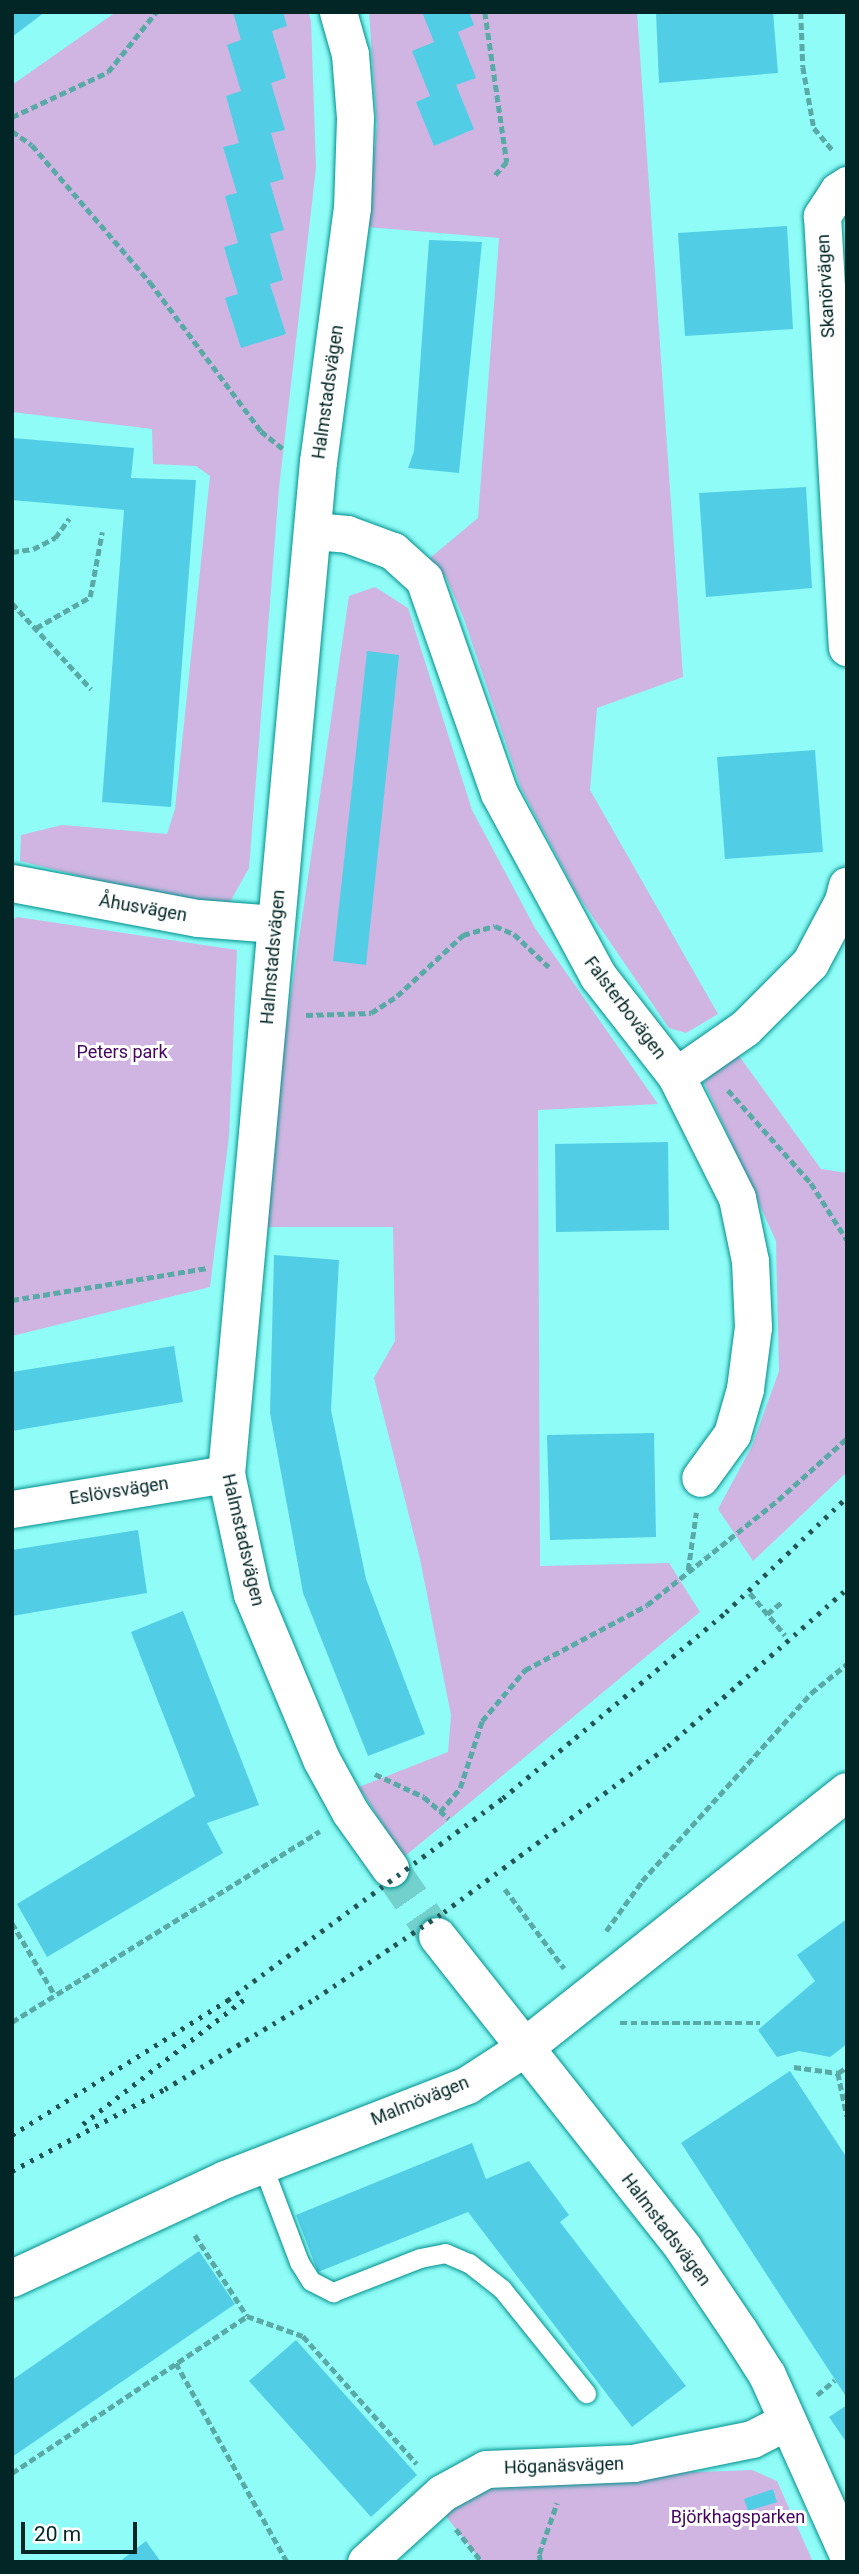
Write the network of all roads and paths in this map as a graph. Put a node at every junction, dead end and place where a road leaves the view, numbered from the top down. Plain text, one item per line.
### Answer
1 (156, 12) edge
2 (338, 12) edge
3 (485, 12) edge
4 (801, 12) edge
5 (12, 117) edge
6 (12, 131) edge
7 (847, 155) edge
8 (495, 176) dead end
9 (847, 185) edge
10 (318, 461) junction
11 (69, 519) dead end
12 (314, 531) junction
13 (102, 532) dead end
14 (12, 552) edge
15 (12, 603) edge
16 (36, 628) junction
17 (847, 647) edge
18 (91, 689) dead end
19 (12, 883) edge
20 (847, 885) edge
21 (275, 923) junction
22 (598, 976) junction
23 (295, 1016) dead end
24 (688, 1068) junction
25 (847, 1240) edge
26 (244, 1266) junction
27 (12, 1300) edge
28 (847, 1438) edge
29 (226, 1474) junction
30 (700, 1478) joint
31 (12, 1509) edge
32 (687, 1571) junction
33 (750, 1593) dead end
34 (782, 1602) dead end
35 (767, 1614) junction
36 (785, 1634) dead end
37 (847, 1664) edge
38 (321, 1759) junction
39 (847, 1792) edge
40 (350, 1812) junction
41 (440, 1812) junction
42 (449, 1819) dead end
43 (390, 1868) tunnel mouth
44 (505, 1889) dead end
45 (12, 1923) edge
46 (437, 1936) tunnel mouth
47 (598, 1942) dead end
48 (565, 1968) dead end
49 (55, 1995) junction
50 (12, 2022) edge
51 (609, 2022) dead end
52 (760, 2022) dead end
53 (524, 2048) junction
54 (794, 2067) dead end
55 (847, 2067) edge
56 (847, 2072) edge
57 (838, 2073) junction
58 (847, 2116) edge
59 (262, 2164) junction
60 (183, 2197) junction
61 (12, 2278) edge
62 (247, 2316) junction
63 (176, 2363) junction
64 (586, 2393) dead end
65 (787, 2421) junction
66 (12, 2473) edge
67 (442, 2493) junction
68 (558, 2500) dead end
69 (847, 2553) edge
70 (286, 2562) edge
71 (366, 2562) edge
72 (540, 2562) edge

1 - 5 path
2 - 10 street, Halmstadsvägen
3 - 8 path
4 - 7 path
6 - 10 path
9 - 17 street, Skanörvägen
10 - 12 street, Halmstadsvägen
11 - 14 path
12 - 21 street, Halmstadsvägen
12 - 22 street, Falsterbovägen
13 - 16 path
15 - 16 path
16 - 18 path
19 - 21 street, Åhusvägen
20 - 24 street
21 - 26 street, Halmstadsvägen
22 - 23 path
22 - 24 street, Falsterbovägen
24 - 25 path
24 - 30 street, Falsterbovägen
26 - 27 path
26 - 29 street, Halmstadsvägen
28 - 32 path
29 - 31 street, Eslövsvägen
29 - 38 street, Halmstadsvägen
30 - 32 path
32 - 41 path
33 - 35 path
34 - 35 path
35 - 36 path
37 - 47 path
38 - 40 street, Halmstadsvägen
38 - 41 path
39 - 53 street, Malmövägen
40 - 43 street, Halmstadsvägen
40 - 49 path
41 - 42 path
44 - 48 path
45 - 49 path
46 - 53 street, Halmstadsvägen
49 - 50 path
51 - 52 path
53 - 59 street, Malmövägen
53 - 65 street, Halmstadsvägen
54 - 57 path
55 - 57 path
56 - 57 path
57 - 58 path
59 - 60 street, Malmövägen
59 - 64 lane
60 - 61 street, Malmövägen
60 - 62 path
62 - 63 path
62 - 67 path
63 - 66 path
63 - 70 path
65 - 67 street, Höganäsvägen
65 - 69 street, Halmstadsvägen
67 - 71 street, Höganäsvägen
68 - 72 path

